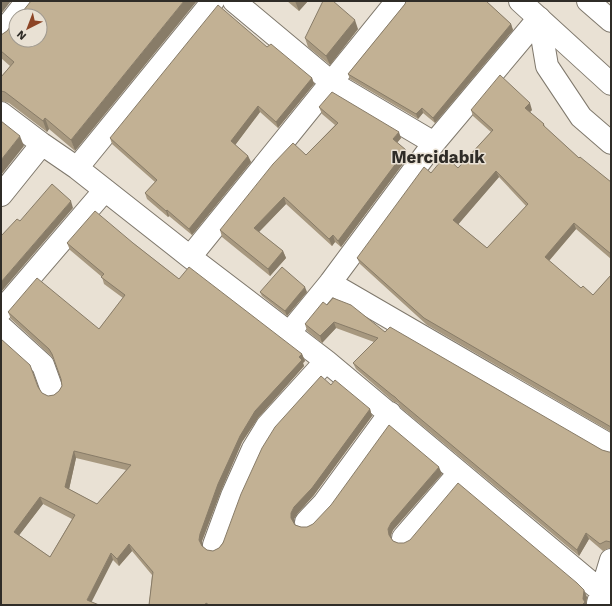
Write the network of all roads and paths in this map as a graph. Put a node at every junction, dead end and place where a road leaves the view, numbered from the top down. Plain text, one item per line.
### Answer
1 (27, 1) edge
2 (213, 1) edge
3 (234, 1) edge
4 (397, 1) edge
5 (520, 1) edge
6 (588, 1) edge
7 (539, 18) junction
8 (611, 22) edge
9 (1, 34) edge
10 (331, 82) junction
11 (611, 84) edge
12 (1, 113) edge
13 (434, 143) junction
14 (42, 144) junction
15 (611, 144) edge
16 (77, 168) junction
17 (105, 190) junction
18 (1, 195) edge
19 (190, 257) junction
20 (330, 283) junction
21 (1, 311) edge
22 (1, 327) edge
23 (289, 333) junction
24 (326, 361) junction
25 (52, 390) dead end
26 (390, 414) junction
27 (611, 446) edge
28 (459, 473) junction
29 (306, 522) dead end
30 (403, 538) dead end
31 (214, 545) dead end
32 (611, 560) edge
33 (603, 597) edge

1 - 9 street
2 - 16 street
3 - 10 street
4 - 10 street
5 - 7 street
6 - 8 street
7 - 11 street
7 - 13 street
7 - 15 street
10 - 13 street
10 - 19 street
12 - 14 street
13 - 20 street
14 - 16 street
14 - 18 street
16 - 17 street
17 - 19 street
17 - 21 street
19 - 23 street
20 - 23 street
20 - 27 street
22 - 25 street
23 - 24 street
24 - 26 street
24 - 31 street
26 - 28 street
26 - 29 street
28 - 30 street
28 - 33 street
32 - 33 street

